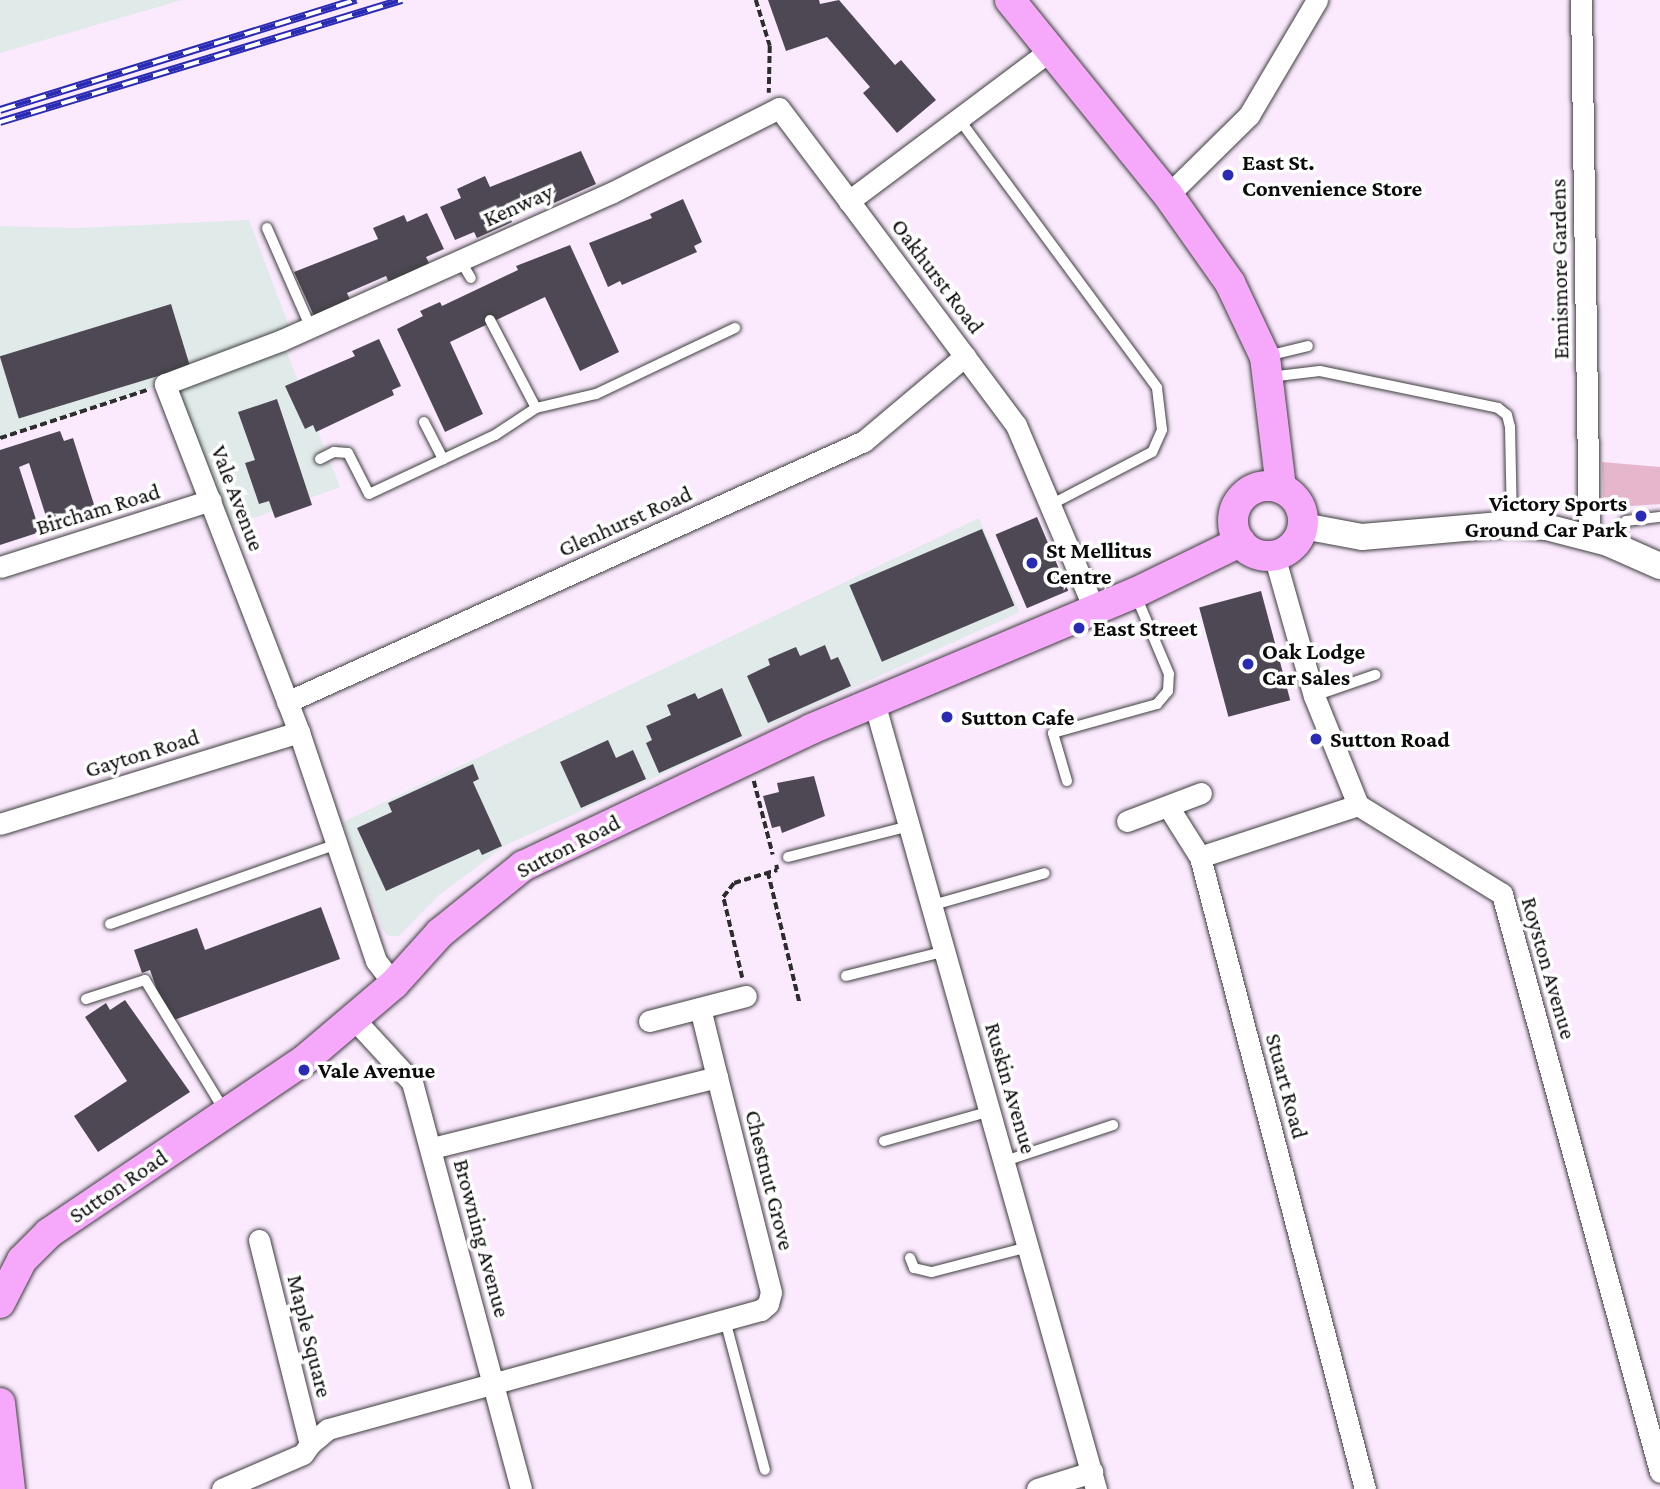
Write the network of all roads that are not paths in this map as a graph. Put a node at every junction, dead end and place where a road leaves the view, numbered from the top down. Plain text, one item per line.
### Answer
1 (1010, 0) edge
2 (1317, 0) edge
3 (1581, 0) edge
4 (1052, 49) junction
5 (959, 119) junction
6 (1168, 195) junction
7 (849, 201) junction
8 (267, 228) dead end
9 (490, 320) dead end
10 (310, 326) junction
11 (735, 328) dead end
12 (1308, 346) dead end
13 (965, 356) junction
14 (1267, 367) junction
15 (165, 384) joint
16 (1271, 406) junction
17 (536, 408) junction
18 (424, 422) dead end
19 (320, 459) dead end
20 (443, 459) junction
21 (1281, 488) junction
22 (1246, 493) junction
23 (211, 500) junction
24 (1050, 505) junction
25 (1660, 517) edge
26 (1512, 524) junction
27 (1303, 526) junction
28 (1599, 540) junction
29 (1240, 542) junction
30 (1274, 555) junction
31 (1660, 566) edge
32 (0, 567) edge
33 (1135, 593) junction
34 (1094, 609) junction
35 (1375, 676) dead end
36 (1314, 696) junction
37 (287, 702) junction
38 (874, 702) junction
39 (299, 732) junction
40 (1067, 781) dead end
41 (1201, 793) dead end
42 (1358, 805) junction
43 (1169, 807) junction
44 (1127, 821) dead end
45 (0, 824) edge
46 (910, 826) junction
47 (334, 845) junction
48 (788, 857) dead end
49 (1200, 858) junction
50 (1045, 873) dead end
51 (933, 905) junction
52 (110, 924) dead end
53 (946, 951) junction
54 (846, 976) dead end
55 (394, 984) junction
56 (746, 996) road end
57 (86, 999) dead end
58 (700, 1008) junction
59 (355, 1020) junction
60 (649, 1021) dead end
61 (717, 1077) junction
62 (991, 1111) junction
63 (226, 1112) junction
64 (1112, 1125) dead end
65 (884, 1141) dead end
66 (432, 1148) junction
67 (1005, 1161) junction
68 (259, 1240) dead end
69 (1029, 1247) junction
70 (910, 1258) dead end
71 (2, 1291) edge
72 (725, 1320) junction
73 (494, 1385) junction
74 (0, 1403) edge
75 (310, 1444) junction
76 (765, 1470) dead end
77 (1660, 1472) edge
78 (1094, 1480) edge
79 (10, 1489) edge
80 (222, 1489) edge
81 (521, 1489) edge
82 (1037, 1489) edge
83 (1365, 1489) edge

1 - 4 main road
2 - 6 street
3 - 28 street, Ennismore Gardens
4 - 5 street
4 - 6 main road
5 - 7 street
5 - 24 lane
6 - 14 main road
7 - 10 street, Kenway
7 - 13 street, Oakhurst Road
8 - 10 lane
9 - 17 lane
10 - 15 street, Kenway
11 - 17 lane
12 - 14 lane
13 - 24 street, Oakhurst Road
13 - 37 street, Glenhurst Road
14 - 16 main road
14 - 26 lane
15 - 23 street, Vale Avenue
16 - 21 main road
16 - 22 main road
17 - 20 lane
18 - 20 lane
19 - 20 lane
21 - 22 main road
21 - 27 main road
22 - 29 main road
23 - 32 street, Bircham Road
23 - 37 street, Vale Avenue
24 - 34 street, Oakhurst Road
25 - 28 lane
26 - 27 street
26 - 28 street
27 - 30 main road
28 - 31 street
29 - 30 main road
29 - 33 main road, Sutton Road
30 - 36 street
33 - 34 main road, Sutton Road
33 - 40 lane
34 - 38 main road, Sutton Road
35 - 36 lane
36 - 42 street
37 - 39 street, Vale Avenue
38 - 46 street, Ruskin Avenue
38 - 55 main road, Sutton Road
39 - 45 street, Gayton Road
39 - 47 street, Vale Avenue
41 - 43 street
42 - 49 street
42 - 77 street, Royston Avenue
43 - 44 street
43 - 49 street, Stuart Road
46 - 48 lane
46 - 51 street, Ruskin Avenue
47 - 52 lane
47 - 55 street, Vale Avenue
49 - 83 street, Stuart Road
50 - 51 lane
51 - 53 street, Ruskin Avenue
53 - 54 lane
53 - 62 street, Ruskin Avenue
55 - 59 main road, Sutton Road
56 - 58 street
57 - 63 lane
58 - 60 street
58 - 61 street, Chestnut Grove
59 - 63 main road, Sutton Road
59 - 66 street, Browning Avenue
61 - 66 street
61 - 72 street, Chestnut Grove
62 - 65 lane
62 - 67 street, Ruskin Avenue
63 - 71 main road, Sutton Road
64 - 67 lane
66 - 73 street, Browning Avenue
67 - 69 street, Ruskin Avenue
68 - 75 street, Maple Square
69 - 70 lane
69 - 78 street, Ruskin Avenue
72 - 73 street, Chestnut Grove
72 - 76 lane
73 - 75 street, Maple Square
73 - 81 street, Browning Avenue
74 - 79 main road
75 - 80 street, Maple Square
78 - 82 street

